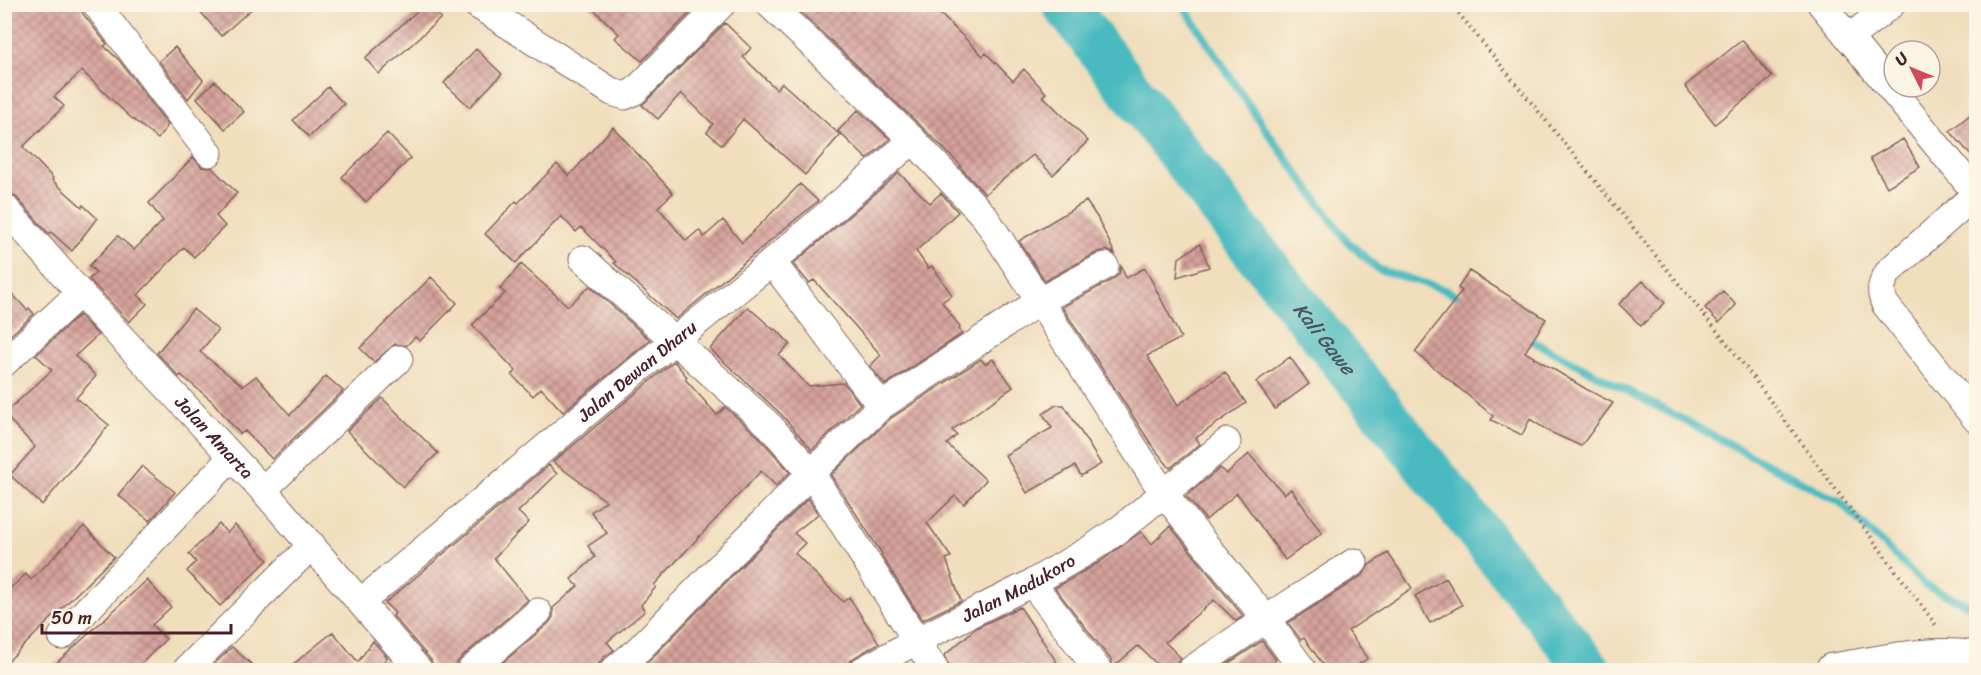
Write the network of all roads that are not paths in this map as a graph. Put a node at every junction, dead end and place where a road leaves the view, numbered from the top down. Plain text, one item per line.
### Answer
1 (96, 4) edge
2 (476, 4) edge
3 (722, 4) edge
4 (769, 4) edge
5 (1821, 4) edge
6 (1892, 4) edge
7 (1849, 38) junction
8 (913, 140) junction
9 (209, 153) dead end
10 (1977, 193) edge
11 (7, 214) edge
12 (583, 259) dead end
13 (772, 262) junction
14 (1105, 266) dead end
15 (80, 293) junction
16 (1040, 301) junction
17 (674, 342) junction
18 (399, 359) dead end
19 (4, 363) edge
20 (880, 406) junction
21 (1977, 419) edge
22 (1227, 442) dead end
23 (232, 457) junction
24 (811, 473) junction
25 (263, 489) junction
26 (1164, 494) junction
27 (312, 545) junction
28 (1354, 562) dead end
29 (1032, 584) junction
30 (361, 603) junction
31 (538, 612) dead end
32 (1266, 619) junction
33 (62, 636) dead end
34 (916, 640) junction
35 (1967, 657) edge
36 (186, 670) edge
37 (419, 670) edge
38 (471, 670) edge
39 (614, 670) edge
40 (863, 670) edge
41 (935, 670) edge
42 (1098, 670) edge
43 (1191, 670) edge
44 (1303, 670) edge
45 (1832, 670) edge

1 - 9 street
2 - 3 street
4 - 8 street
5 - 7 street
6 - 7 street
7 - 10 street
8 - 13 street, Jalan Dewan Dharu
8 - 16 street
10 - 21 street
11 - 15 street, Jalan Amarta
12 - 17 street
13 - 17 street, Jalan Dewan Dharu
13 - 20 street
14 - 16 street
15 - 19 street
15 - 23 street, Jalan Amarta
16 - 20 street
16 - 26 street
17 - 24 street
17 - 30 street, Jalan Dewan Dharu
18 - 25 street
20 - 24 street
22 - 26 street, Jalan Madukoro
23 - 25 street, Jalan Amarta
23 - 33 street
24 - 34 street
24 - 39 street
25 - 27 street, Jalan Amarta
26 - 29 street, Jalan Madukoro
26 - 32 street
27 - 30 street, Jalan Amarta
27 - 36 street
28 - 32 street
29 - 34 street, Jalan Madukoro
29 - 42 street
30 - 37 street, Jalan Amarta
31 - 38 street
32 - 43 street
32 - 44 street
34 - 40 street, Jalan Madukoro
34 - 41 street
35 - 45 main road

